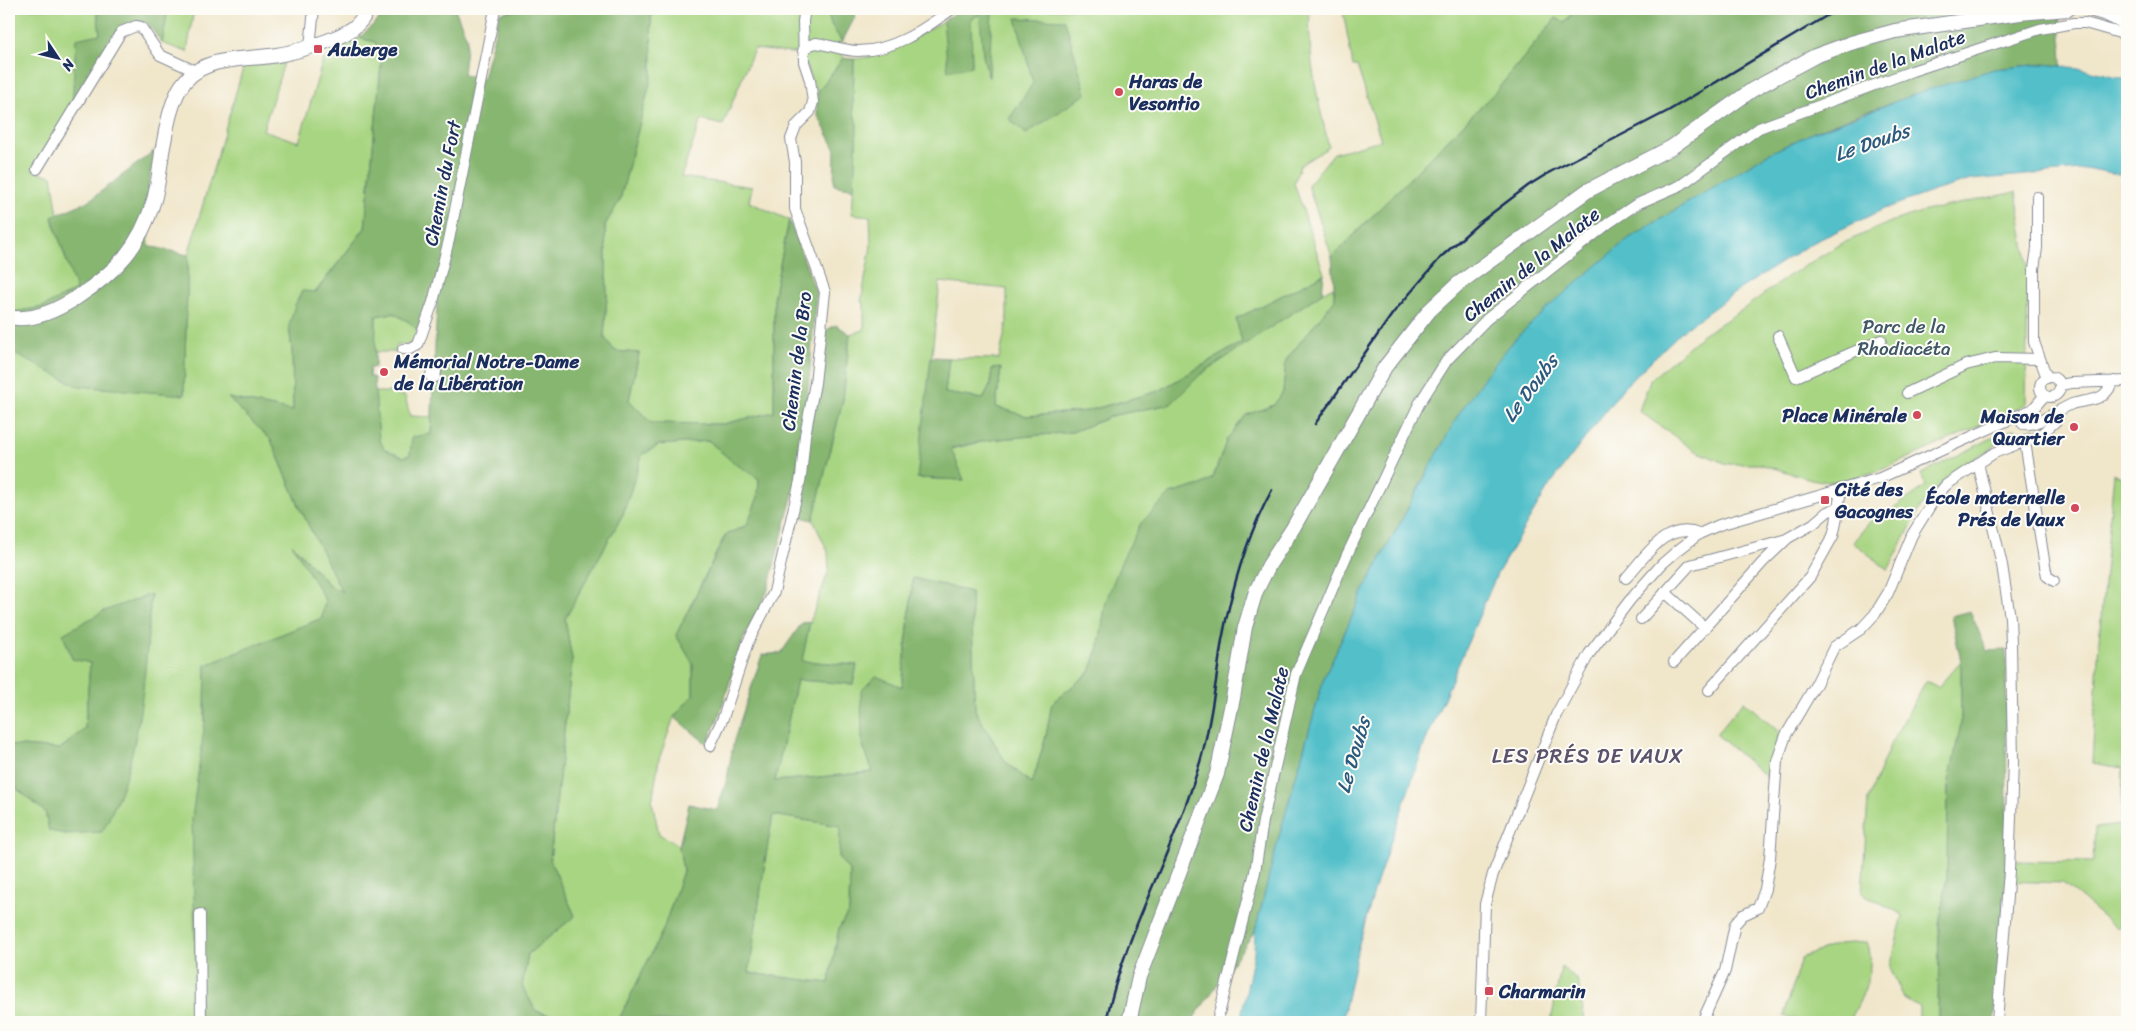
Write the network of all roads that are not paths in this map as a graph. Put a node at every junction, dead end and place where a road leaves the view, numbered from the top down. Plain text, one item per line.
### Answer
1 (314, 9) edge
2 (368, 9) edge
3 (495, 9) edge
4 (805, 9) edge
5 (952, 9) edge
6 (2068, 9) edge
7 (2090, 9) edge
8 (2022, 11) edge
9 (2127, 24) edge
10 (2127, 35) edge
11 (310, 46) junction
12 (803, 51) junction
13 (195, 71) junction
14 (37, 169) dead end
15 (2038, 197) dead end
16 (9, 317) edge
17 (1778, 336) dead end
18 (1881, 340) dead end
19 (403, 349) dead end
20 (2040, 359) junction
21 (2047, 378) junction
22 (2114, 381) junction
23 (2127, 381) edge
24 (2060, 385) junction
25 (1906, 393) dead end
26 (2044, 396) junction
27 (2056, 413) junction
28 (2017, 416) junction
29 (2026, 442) junction
30 (1978, 463) junction
31 (1841, 489) junction
32 (1839, 507) junction
33 (1699, 534) junction
34 (1788, 538) junction
35 (1626, 578) dead end
36 (2054, 581) dead end
37 (1666, 592) junction
38 (1641, 620) dead end
39 (1705, 628) junction
40 (1674, 662) dead end
41 (1709, 690) dead end
42 (710, 746) dead end
43 (200, 914) dead end
44 (201, 1022) edge
45 (1129, 1022) edge
46 (1217, 1022) edge
47 (1481, 1022) edge
48 (1702, 1022) edge
49 (1997, 1022) edge

1 - 11 street
2 - 11 main road
3 - 19 street, Chemin du Fort
4 - 12 street, Chemin de la Bro
5 - 12 street
6 - 8 main road
7 - 9 main road
8 - 45 main road
10 - 46 street, Chemin de la Malate
11 - 13 main road
12 - 42 street, Chemin de la Bro
13 - 14 street
13 - 16 main road
15 - 20 street
17 - 18 street
20 - 21 street
20 - 25 street
21 - 24 street
21 - 26 street
22 - 23 street
22 - 24 street
22 - 27 street
24 - 26 street
26 - 28 street
27 - 28 street
27 - 29 street
28 - 31 street
29 - 30 street
29 - 36 street
30 - 48 street
30 - 49 street
31 - 32 street
31 - 33 street
32 - 34 street
32 - 41 street
33 - 35 street
33 - 47 street
34 - 37 street
34 - 39 street
37 - 38 street
37 - 39 street
39 - 40 street
43 - 44 street

